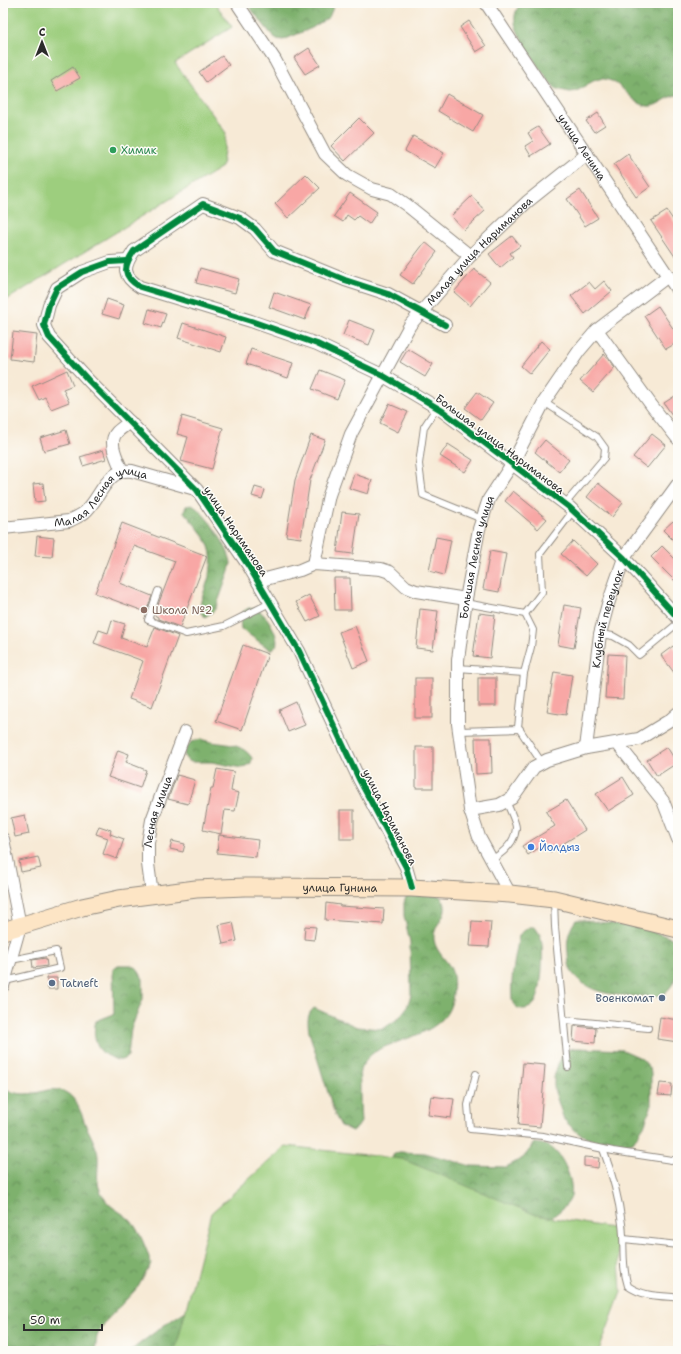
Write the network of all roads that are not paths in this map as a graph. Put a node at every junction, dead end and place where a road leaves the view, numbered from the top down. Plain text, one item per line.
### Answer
1 (237, 3) edge
2 (486, 3) edge
3 (587, 154) junction
4 (470, 256) junction
5 (127, 266) junction
6 (668, 276) junction
7 (678, 291) edge
8 (422, 312) junction
9 (444, 324) dead end
10 (597, 330) junction
11 (382, 376) junction
12 (544, 402) junction
13 (437, 407) junction
14 (130, 422) junction
15 (678, 439) edge
16 (512, 464) junction
17 (122, 471) junction
18 (678, 484) edge
19 (197, 490) junction
20 (569, 508) junction
21 (482, 519) junction
22 (3, 528) edge
23 (624, 558) junction
24 (314, 564) junction
25 (258, 581) junction
26 (158, 591) dead end
27 (466, 601) junction
28 (270, 603) junction
29 (526, 614) junction
30 (678, 618) edge
31 (678, 623) edge
32 (600, 634) junction
33 (458, 668) junction
34 (524, 673) junction
35 (678, 713) edge
36 (520, 729) junction
37 (459, 731) junction
38 (185, 732) dead end
39 (617, 743) junction
40 (586, 748) junction
41 (542, 763) junction
42 (506, 801) junction
43 (470, 810) junction
44 (3, 839) edge
45 (678, 839) edge
46 (491, 860) junction
47 (412, 888) junction
48 (152, 894) junction
49 (510, 894) junction
50 (554, 899) junction
51 (20, 926) junction
52 (678, 929) edge
53 (3, 931) edge
54 (11, 960) junction
55 (4, 983) edge
56 (564, 1020) junction
57 (648, 1028) dead end
58 (568, 1067) dead end
59 (476, 1074) dead end
60 (603, 1149) junction
61 (678, 1160) edge
62 (624, 1239) junction
63 (678, 1245) edge
64 (674, 1297) dead end

1 - 4 street
2 - 3 street, улица Ленина
3 - 4 street, Малая улица Нариманова
3 - 6 street, улица Ленина
4 - 8 street, Малая улица Нариманова
5 - 8 street
5 - 11 street, Большая улица Нариманова
5 - 14 street, улица Нариманова
6 - 7 street, улица Ленина
6 - 10 street, Большая Лесная улица
8 - 9 street
8 - 11 street, Малая улица Нариманова
10 - 12 street, Большая Лесная улица
10 - 15 street
11 - 13 street, Большая улица Нариманова
11 - 24 street, Малая улица Нариманова
12 - 16 street, Большая Лесная улица
12 - 20 lane
13 - 16 street, Большая улица Нариманова
13 - 21 lane
14 - 17 street
14 - 19 street, улица Нариманова
16 - 20 street, Большая улица Нариманова
16 - 21 street, Большая Лесная улица
17 - 19 street, Малая Лесная улица
17 - 22 street, Малая Лесная улица
18 - 23 street, Клубный переулок
19 - 25 street, улица Нариманова
20 - 23 street, Большая улица Нариманова
20 - 29 lane
21 - 27 street, Большая Лесная улица
23 - 30 street, Большая улица Нариманова
23 - 32 street, Клубный переулок
24 - 25 street
24 - 27 street
25 - 28 street, улица Нариманова
26 - 28 lane
27 - 29 lane
27 - 33 street, Большая Лесная улица
28 - 47 street, улица Нариманова
29 - 34 lane
31 - 32 lane
32 - 40 street, Клубный переулок
33 - 34 lane
33 - 37 street, Большая Лесная улица
34 - 36 lane
35 - 39 street
36 - 37 lane
36 - 41 lane
37 - 43 street, Большая Лесная улица
38 - 48 street, Лесная улица
39 - 40 street
39 - 45 street
40 - 41 street
41 - 42 street
42 - 43 street
42 - 46 lane
43 - 46 street, Большая Лесная улица
44 - 51 street
46 - 49 street, Большая Лесная улица
47 - 48 main road, улица Гунина
47 - 49 main road, улица Гунина
48 - 51 main road, улица Гунина
49 - 50 main road, улица Гунина
50 - 52 main road, улица Гунина
50 - 56 lane
51 - 53 main road, улица Гунина
51 - 54 street
54 - 55 street
54 - 55 lane
56 - 57 lane
56 - 58 lane
59 - 60 lane
60 - 61 lane
60 - 62 lane
62 - 63 lane
62 - 64 lane

